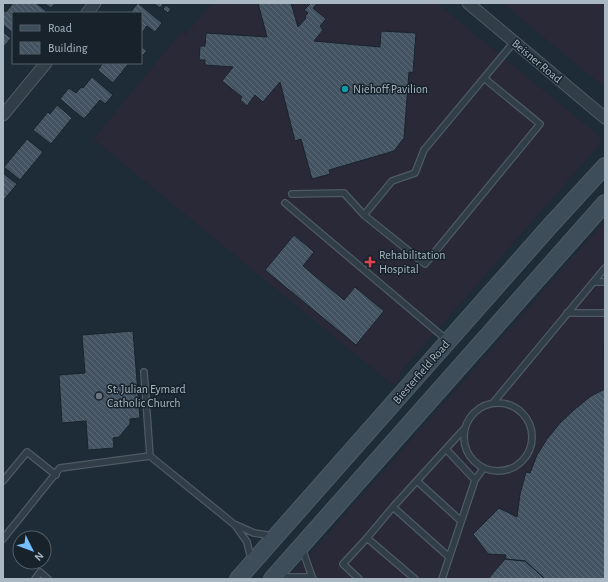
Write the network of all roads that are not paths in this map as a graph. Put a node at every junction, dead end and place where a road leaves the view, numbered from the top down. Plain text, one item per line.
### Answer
1 (95, 3) edge
2 (468, 3) edge
3 (88, 12) edge
4 (514, 42) junction
5 (45, 64) edge
6 (484, 78) junction
7 (3, 115) edge
8 (605, 118) edge
9 (605, 166) edge
10 (292, 194) dead end
11 (285, 203) dead end
12 (605, 203) edge
13 (364, 215) junction
14 (605, 268) edge
15 (594, 282) junction
16 (605, 282) edge
17 (567, 313) junction
18 (605, 313) edge
19 (448, 341) junction
20 (144, 372) dead end
21 (493, 403) junction
22 (464, 429) junction
23 (446, 449) junction
24 (150, 456) junction
25 (483, 469) junction
26 (56, 474) junction
27 (475, 480) junction
28 (3, 481) edge
29 (417, 481) junction
30 (393, 507) junction
31 (461, 521) junction
32 (235, 525) junction
33 (276, 537) junction
34 (3, 538) edge
35 (367, 538) junction
36 (301, 546) junction
37 (449, 557) junction
38 (252, 564) junction
39 (272, 578) edge
40 (312, 578) edge
41 (35, 579) edge
42 (48, 579) edge
43 (238, 579) edge
44 (359, 579) edge
45 (415, 579) edge
46 (442, 579) edge

1 - 3 street
2 - 4 street, Beisner Road
4 - 6 lane
4 - 8 street, Beisner Road
5 - 7 street
6 - 13 lane
6 - 13 lane
9 - 19 main road, Biesterfield Road
10 - 13 lane
11 - 19 lane
12 - 36 main road, Biesterfield Road
14 - 15 lane
15 - 16 lane
15 - 17 lane
17 - 18 lane
17 - 21 lane
19 - 33 main road, Biesterfield Road
20 - 24 lane
21 - 22 lane
21 - 25 lane
22 - 23 lane
22 - 25 lane
23 - 27 lane
23 - 29 lane
24 - 26 lane
24 - 32 lane
25 - 27 lane
26 - 28 lane
26 - 34 lane
27 - 31 lane
29 - 30 lane
29 - 31 lane
30 - 35 lane
30 - 37 lane
31 - 37 lane
32 - 33 lane
32 - 38 lane
33 - 38 main road, Biesterfield Road
35 - 44 lane
35 - 45 lane
36 - 39 main road, Biesterfield Road
36 - 40 lane
37 - 46 lane
38 - 43 main road, Biesterfield Road
39 - 40 lane
41 - 42 lane

